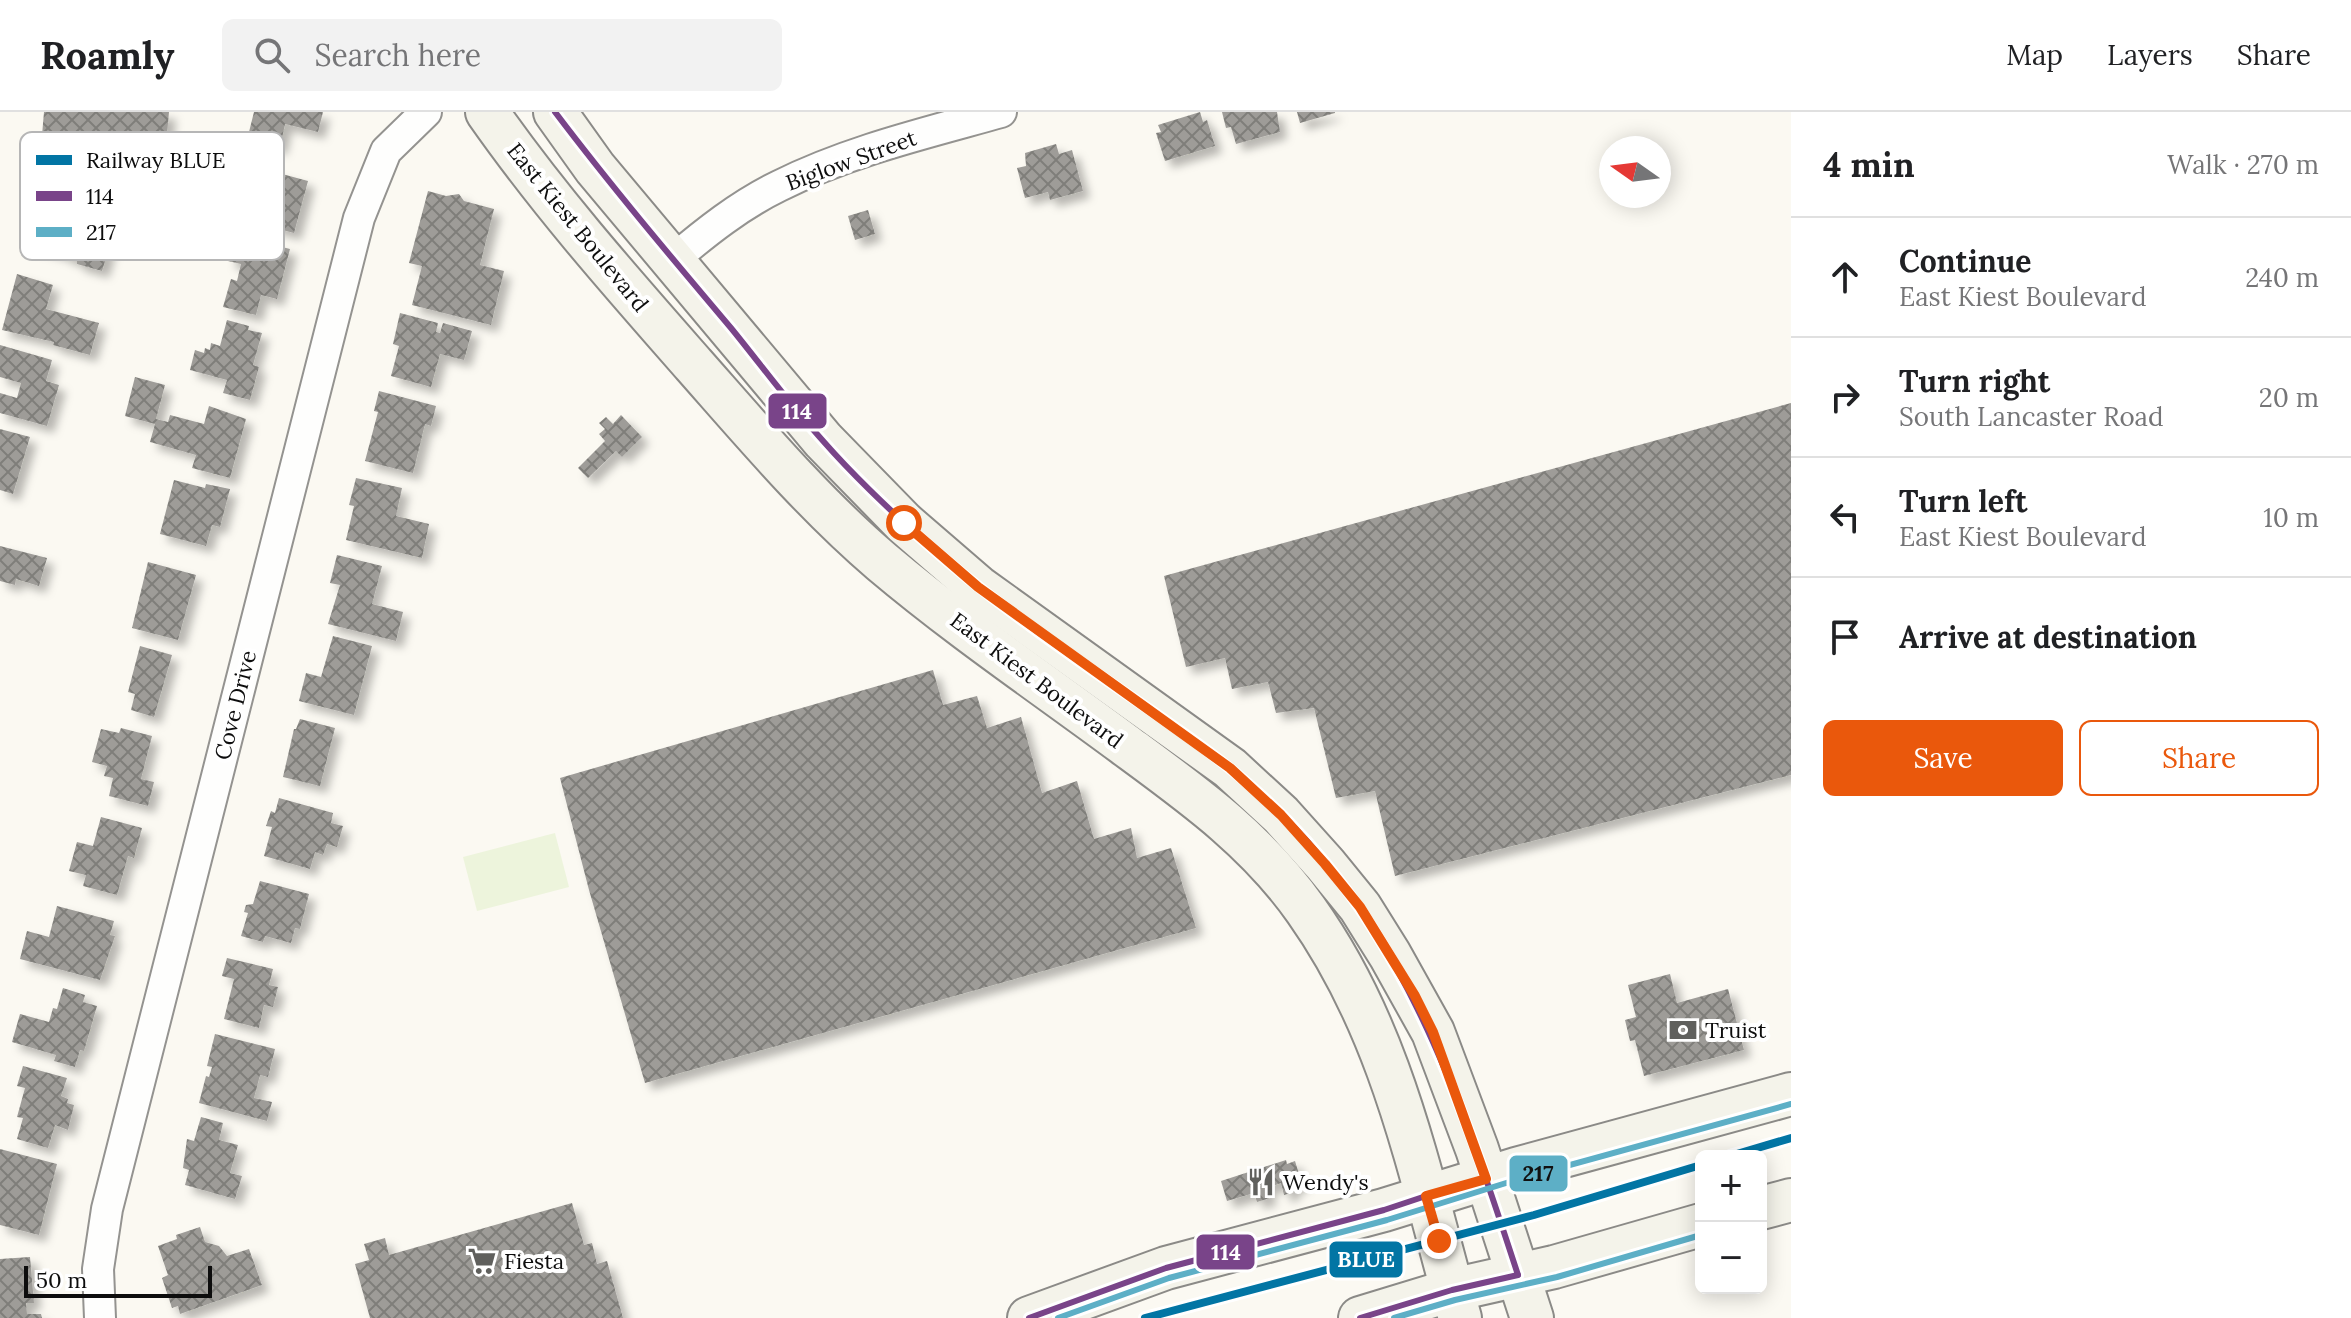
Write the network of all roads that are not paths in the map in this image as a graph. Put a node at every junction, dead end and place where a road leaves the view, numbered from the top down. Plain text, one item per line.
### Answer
1 (426, 112) edge
2 (487, 112) edge
3 (555, 112) edge
4 (1001, 112) edge
5 (673, 260) junction
6 (632, 294) junction
7 (1791, 1094) edge
8 (1486, 1179) junction
9 (1426, 1196) junction
10 (1791, 1200) edge
11 (1767, 1206) edge
12 (1695, 1227) edge
13 (1518, 1275) junction
14 (1456, 1304) edge
15 (100, 1318) edge
16 (1029, 1318) edge
17 (1360, 1318) edge
18 (1532, 1318) edge

1 - 15 street, Cove Drive
2 - 6 main road, East Kiest Boulevard
3 - 5 main road, East Kiest Boulevard
4 - 5 street, Biglow Street
5 - 6 main road
5 - 8 main road, East Kiest Boulevard
6 - 9 main road, East Kiest Boulevard
7 - 8 main road
8 - 9 main road
8 - 13 main road, East Kiest Boulevard
9 - 14 main road, East Kiest Boulevard
9 - 16 main road
10 - 11 main road
12 - 13 main road
13 - 14 main road
13 - 18 main road, East Kiest Boulevard
14 - 17 main road

